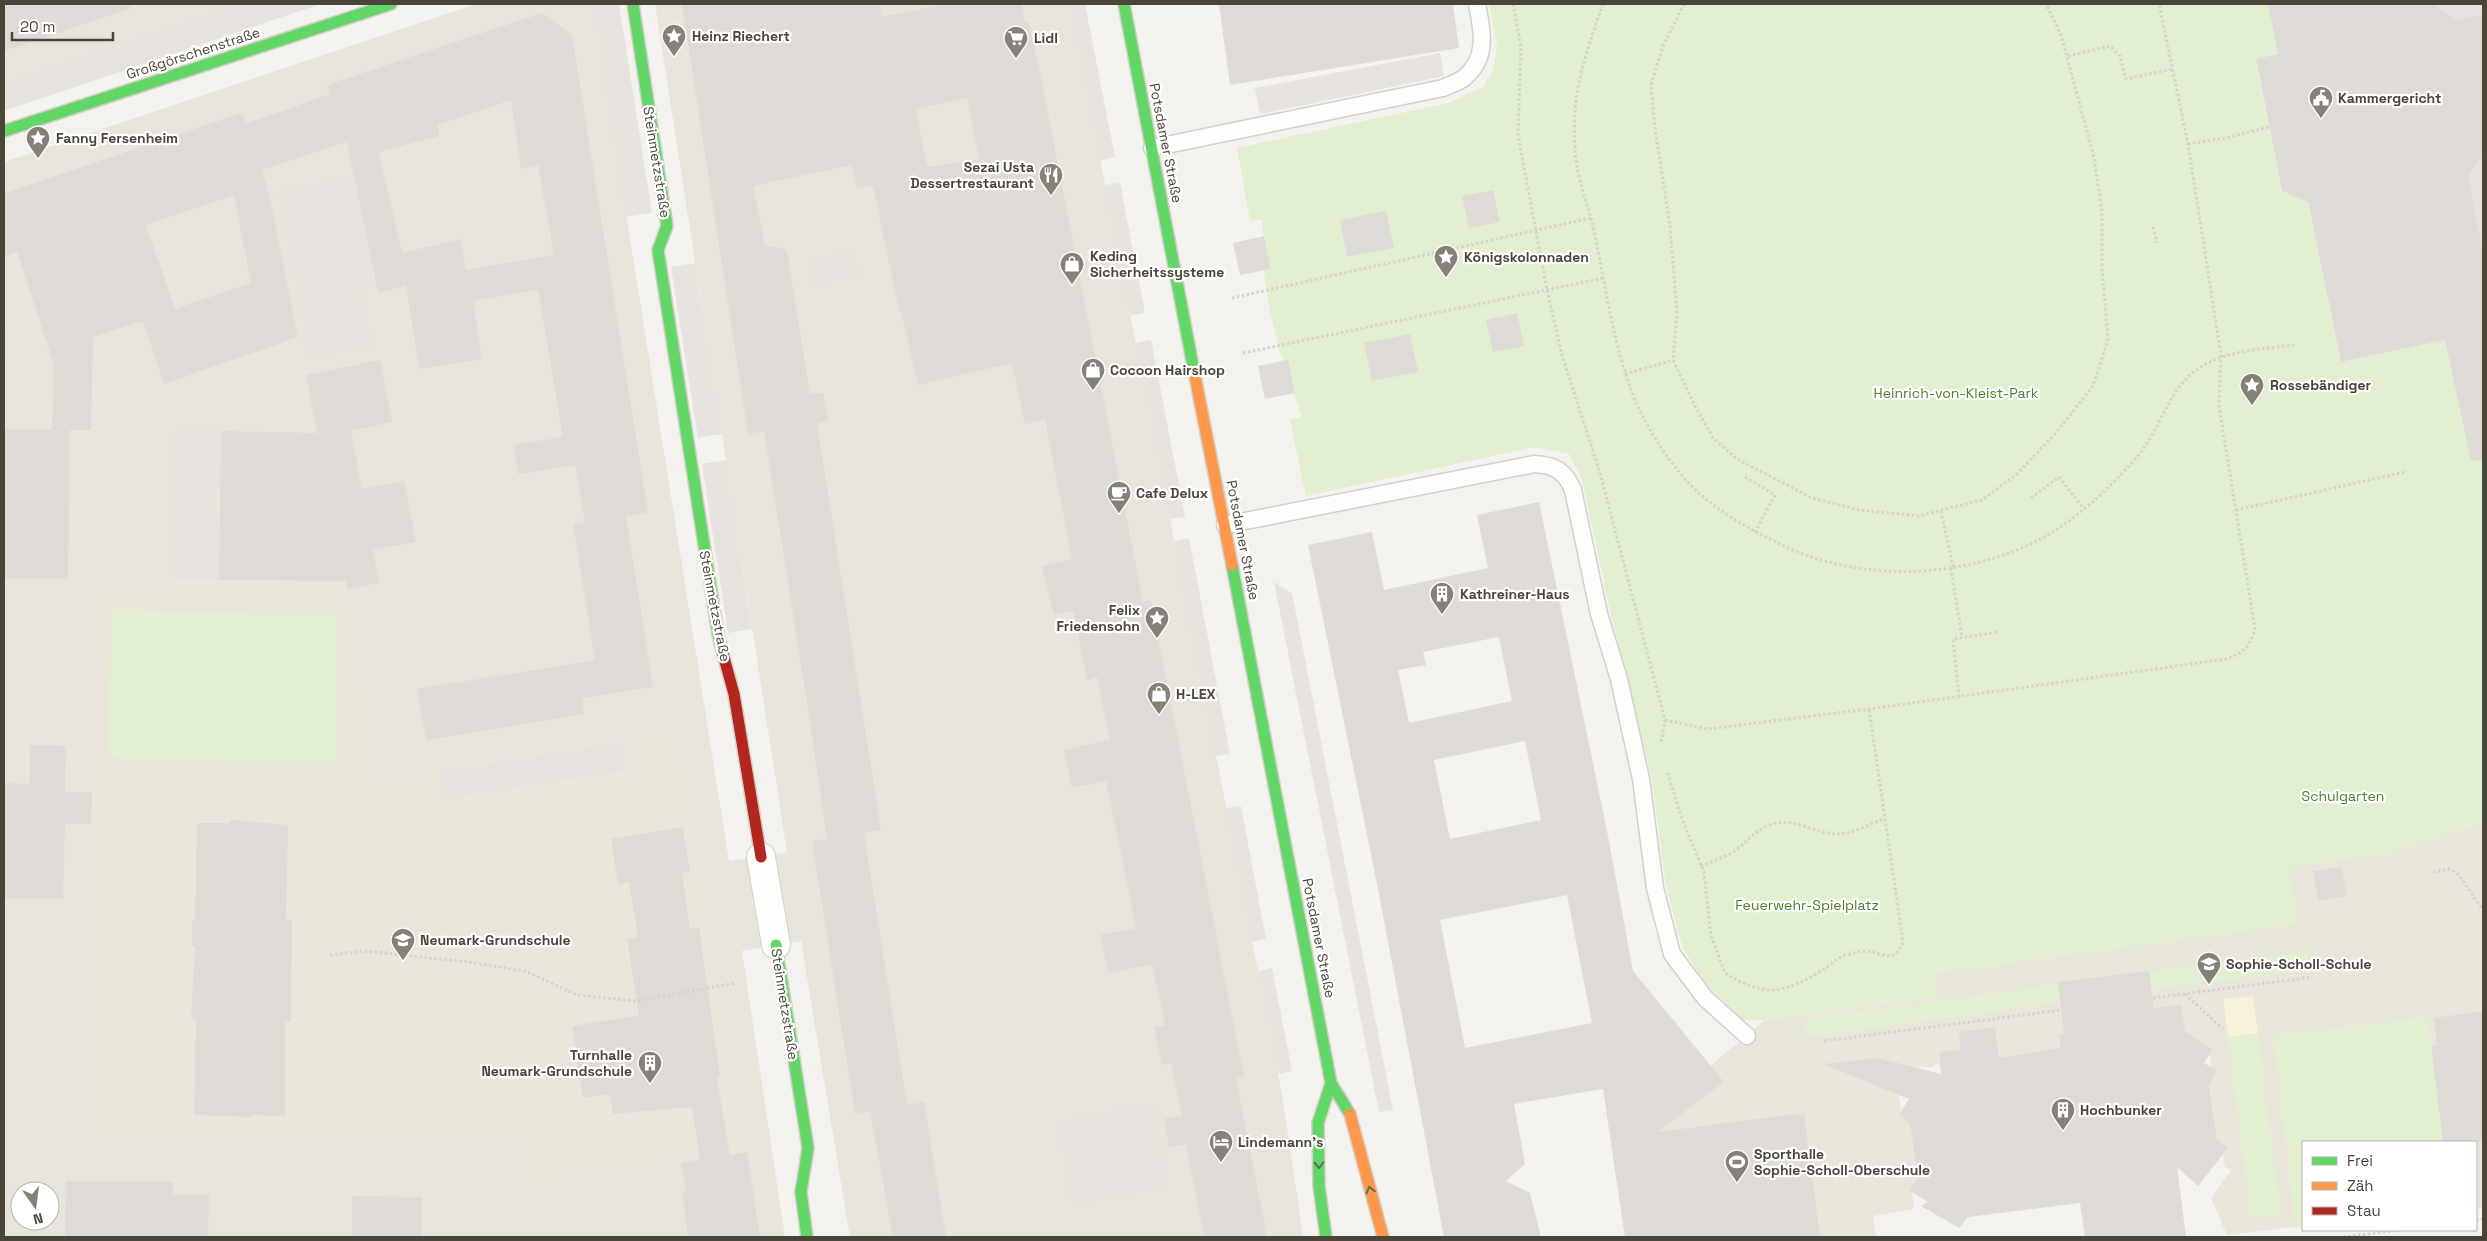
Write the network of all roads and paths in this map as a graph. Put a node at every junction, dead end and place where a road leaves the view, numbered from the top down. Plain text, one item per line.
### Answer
1 (391, 4) edge
2 (632, 4) edge
3 (1124, 4) edge
4 (1477, 4) edge
5 (1513, 4) edge
6 (1603, 4) edge
7 (1684, 4) edge
8 (2046, 4) edge
9 (2159, 4) edge
10 (2068, 56) junction
11 (2173, 70) junction
12 (2269, 127) dead end
13 (4, 131) edge
14 (2188, 144) junction
15 (1152, 148) junction
16 (1591, 218) junction
17 (2153, 227) dead end
18 (1534, 229) junction
19 (2157, 243) dead end
20 (1604, 278) junction
21 (1547, 290) junction
22 (1232, 298) dead end
23 (2294, 345) dead end
24 (1243, 352) dead end
25 (2221, 355) junction
26 (1673, 360) junction
27 (1625, 374) junction
28 (2405, 472) dead end
29 (1745, 477) dead end
30 (2031, 498) dead end
31 (2084, 509) junction
32 (1941, 510) junction
33 (2236, 510) junction
34 (1226, 525) junction
35 (1755, 532) junction
36 (1952, 568) junction
37 (1998, 632) dead end
38 (1962, 638) junction
39 (1959, 697) junction
40 (1869, 709) junction
41 (1665, 720) junction
42 (1661, 745) dead end
43 (1668, 771) dead end
44 (1884, 819) junction
45 (761, 857) joint
46 (1701, 866) junction
47 (2434, 872) dead end
48 (2483, 910) edge
49 (776, 945) joint
50 (330, 955) dead end
51 (2312, 977) dead end
52 (736, 983) dead end
53 (2185, 994) junction
54 (2153, 998) dead end
55 (2061, 1010) dead end
56 (2223, 1029) dead end
57 (1747, 1036) dead end
58 (1824, 1041) dead end
59 (1331, 1083) junction
60 (2391, 1231) edge
61 (807, 1237) edge
62 (1326, 1237) edge
63 (1383, 1237) edge
64 (2343, 1237) edge

1 - 13 street, Großgörschenstraße
2 - 45 street, Steinmetzstraße
3 - 15 street, Potsdamer Straße
4 - 15 lane
5 - 18 path
6 - 16 path
7 - 26 path
8 - 10 path
9 - 11 path
10 - 11 path
10 - 32 path
11 - 14 path
12 - 14 path
14 - 25 path
15 - 34 street, Potsdamer Straße
16 - 18 path
16 - 20 path
17 - 19 path
18 - 21 path
18 - 22 path
20 - 21 path
20 - 27 path
21 - 24 path
21 - 41 path
23 - 25 path
25 - 31 path
25 - 33 path
26 - 27 path
26 - 32 path
27 - 35 path
28 - 33 path
29 - 35 path
30 - 31 path
31 - 36 path
32 - 36 path
33 - 39 path
34 - 57 lane
34 - 59 street, Potsdamer Straße
35 - 36 path
36 - 38 path
37 - 38 path
38 - 39 path
39 - 40 path
40 - 41 path
40 - 44 path
41 - 42 path
43 - 46 path
44 - 46 path
44 - 46 path
45 - 49 street, Steinmetzstraße
47 - 48 path
49 - 61 street, Steinmetzstraße
50 - 52 path
51 - 53 path
53 - 54 path
53 - 56 path
55 - 58 path
59 -> 62 street, Potsdamer Straße
63 -> 59 street, Potsdamer Straße
60 - 64 path

